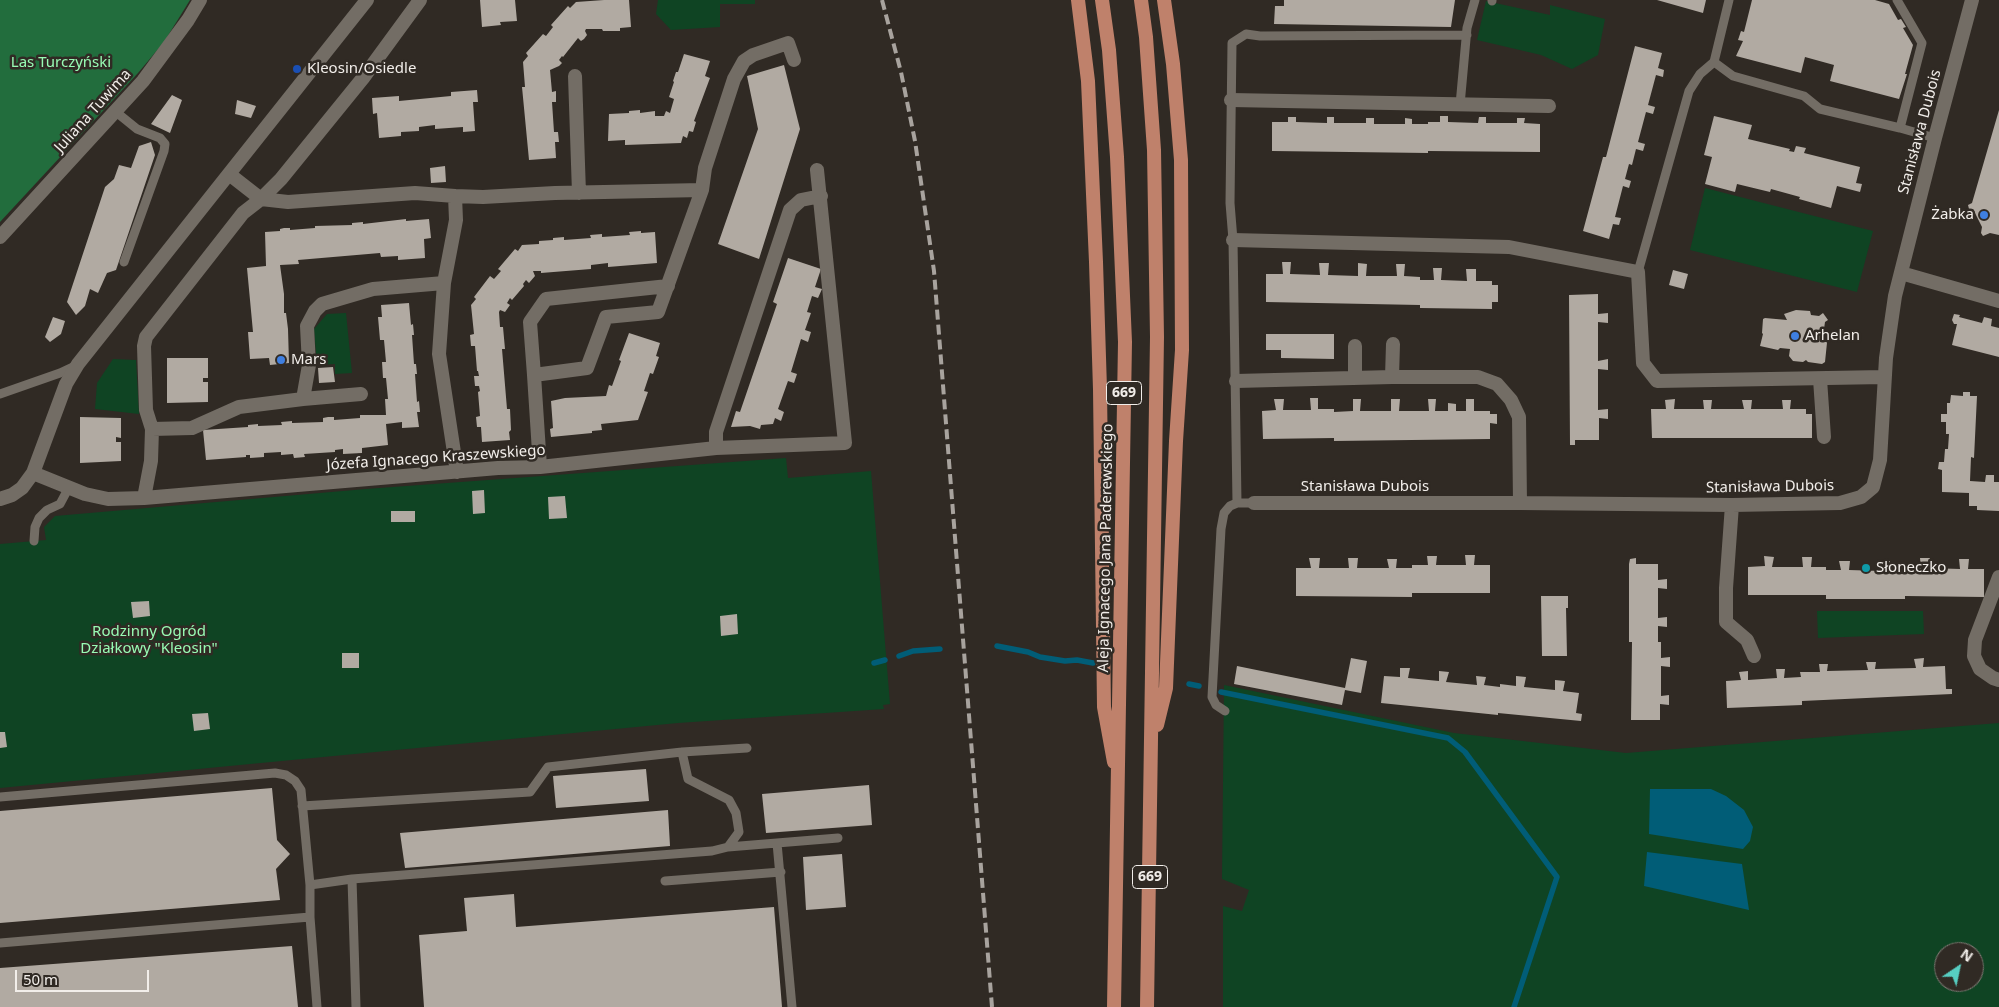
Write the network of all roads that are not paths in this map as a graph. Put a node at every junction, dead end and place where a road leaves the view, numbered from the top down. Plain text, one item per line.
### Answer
1 (200, 0) edge
2 (367, 0) edge
3 (420, 0) edge
4 (1078, 0) edge
5 (1102, 0) edge
6 (1141, 0) edge
7 (1164, 0) edge
8 (1475, 0) edge
9 (1729, 0) edge
10 (1897, 0) edge
11 (1972, 0) edge
12 (1467, 35) junction
13 (794, 60) dead end
14 (1714, 62) junction
15 (575, 76) dead end
16 (1231, 100) junction
17 (1460, 105) junction
18 (1549, 106) dead end
19 (116, 112) junction
20 (1900, 128) junction
21 (1935, 138) junction
22 (817, 170) dead end
23 (229, 174) junction
24 (702, 190) junction
25 (579, 193) junction
26 (455, 196) junction
27 (821, 196) junction
28 (261, 199) junction
29 (0, 236) edge
30 (1233, 240) junction
31 (124, 262) dead end
32 (1638, 272) junction
33 (1901, 273) junction
34 (444, 283) junction
35 (668, 286) junction
36 (1999, 301) edge
37 (1392, 344) dead end
38 (1355, 346) dead end
39 (78, 364) junction
40 (534, 375) junction
41 (1392, 377) junction
42 (1355, 378) junction
43 (1884, 378) junction
44 (1820, 379) junction
45 (1236, 381) junction
46 (0, 394) edge
47 (361, 394) dead end
48 (303, 399) junction
49 (152, 429) junction
50 (1824, 437) dead end
51 (716, 448) junction
52 (540, 467) junction
53 (457, 472) junction
54 (33, 474) junction
55 (68, 488) junction
56 (144, 498) junction
57 (0, 499) edge
58 (1520, 502) junction
59 (1237, 503) junction
60 (1254, 504) joint
61 (1732, 505) junction
62 (34, 541) dead end
63 (1999, 577) edge
64 (1754, 656) dead end
65 (1999, 680) edge
66 (1225, 711) dead end
67 (1151, 747) junction
68 (748, 748) dead end
69 (682, 752) junction
70 (1119, 788) junction
71 (0, 797) edge
72 (302, 806) junction
73 (838, 838) dead end
74 (777, 843) junction
75 (728, 847) junction
76 (781, 872) junction
77 (352, 879) junction
78 (665, 881) dead end
79 (310, 885) junction
80 (310, 917) junction
81 (0, 943) edge
82 (317, 1007) edge
83 (356, 1007) edge
84 (792, 1007) edge
85 (1114, 1007) edge
86 (1147, 1007) edge

1 - 19 street, Juliana Tuwima
2 - 23 street
3 - 28 street
4 - 70 main road
5 - 70 main road, Aleja Ignacego Jana Paderewskiego / 669
6 - 67 main road, 669
7 - 67 main road
8 - 12 lane
9 - 14 lane
10 - 20 lane
11 - 21 street, Stanisława Dubois
12 - 16 lane
12 - 17 lane
13 - 24 street
14 - 20 lane
14 - 32 lane
15 - 25 street
16 - 17 street
16 - 30 lane
17 - 18 street
19 - 29 street, Juliana Tuwima
19 - 31 lane
20 - 21 lane
21 - 33 street, Stanisława Dubois
22 - 27 street
23 - 28 street
23 - 39 street
24 - 25 street
24 - 35 street
25 - 26 street
26 - 28 street
26 - 34 street
27 - 51 street
27 - 51 street, Józefa Ignacego Kraszewskiego
28 - 49 street
30 - 32 street
30 - 45 lane
32 - 44 street
33 - 36 street
33 - 43 street, Stanisława Dubois
34 - 48 street
34 - 53 street
35 - 40 street
35 - 40 street
37 - 41 street
38 - 42 street
39 - 46 lane
39 - 54 street
40 - 52 street
41 - 42 street
41 - 58 street
42 - 45 street
43 - 44 street
43 - 61 street, Stanisława Dubois
44 - 50 street
45 - 59 lane
47 - 48 street
48 - 49 street
49 - 56 street
51 - 52 street, Józefa Ignacego Kraszewskiego
52 - 53 street, Józefa Ignacego Kraszewskiego
53 - 56 street, Józefa Ignacego Kraszewskiego
54 - 55 street, Józefa Ignacego Kraszewskiego
54 - 57 street
55 - 56 street, Józefa Ignacego Kraszewskiego
55 - 62 lane
58 - 60 street, Stanisława Dubois
58 - 61 street, Stanisława Dubois
59 - 60 lane
59 - 66 lane
61 - 64 street
63 - 65 street
67 - 86 main road, 669
68 - 69 lane
69 - 72 lane
69 - 75 lane
70 - 85 main road, Aleja Ignacego Jana Paderewskiego / 669
71 - 72 lane
72 - 79 lane
73 - 74 lane
74 - 75 lane
74 - 76 lane
75 - 77 lane
76 - 78 lane
76 - 84 lane
77 - 79 lane
77 - 83 lane
79 - 80 lane
80 - 81 lane
80 - 82 lane

